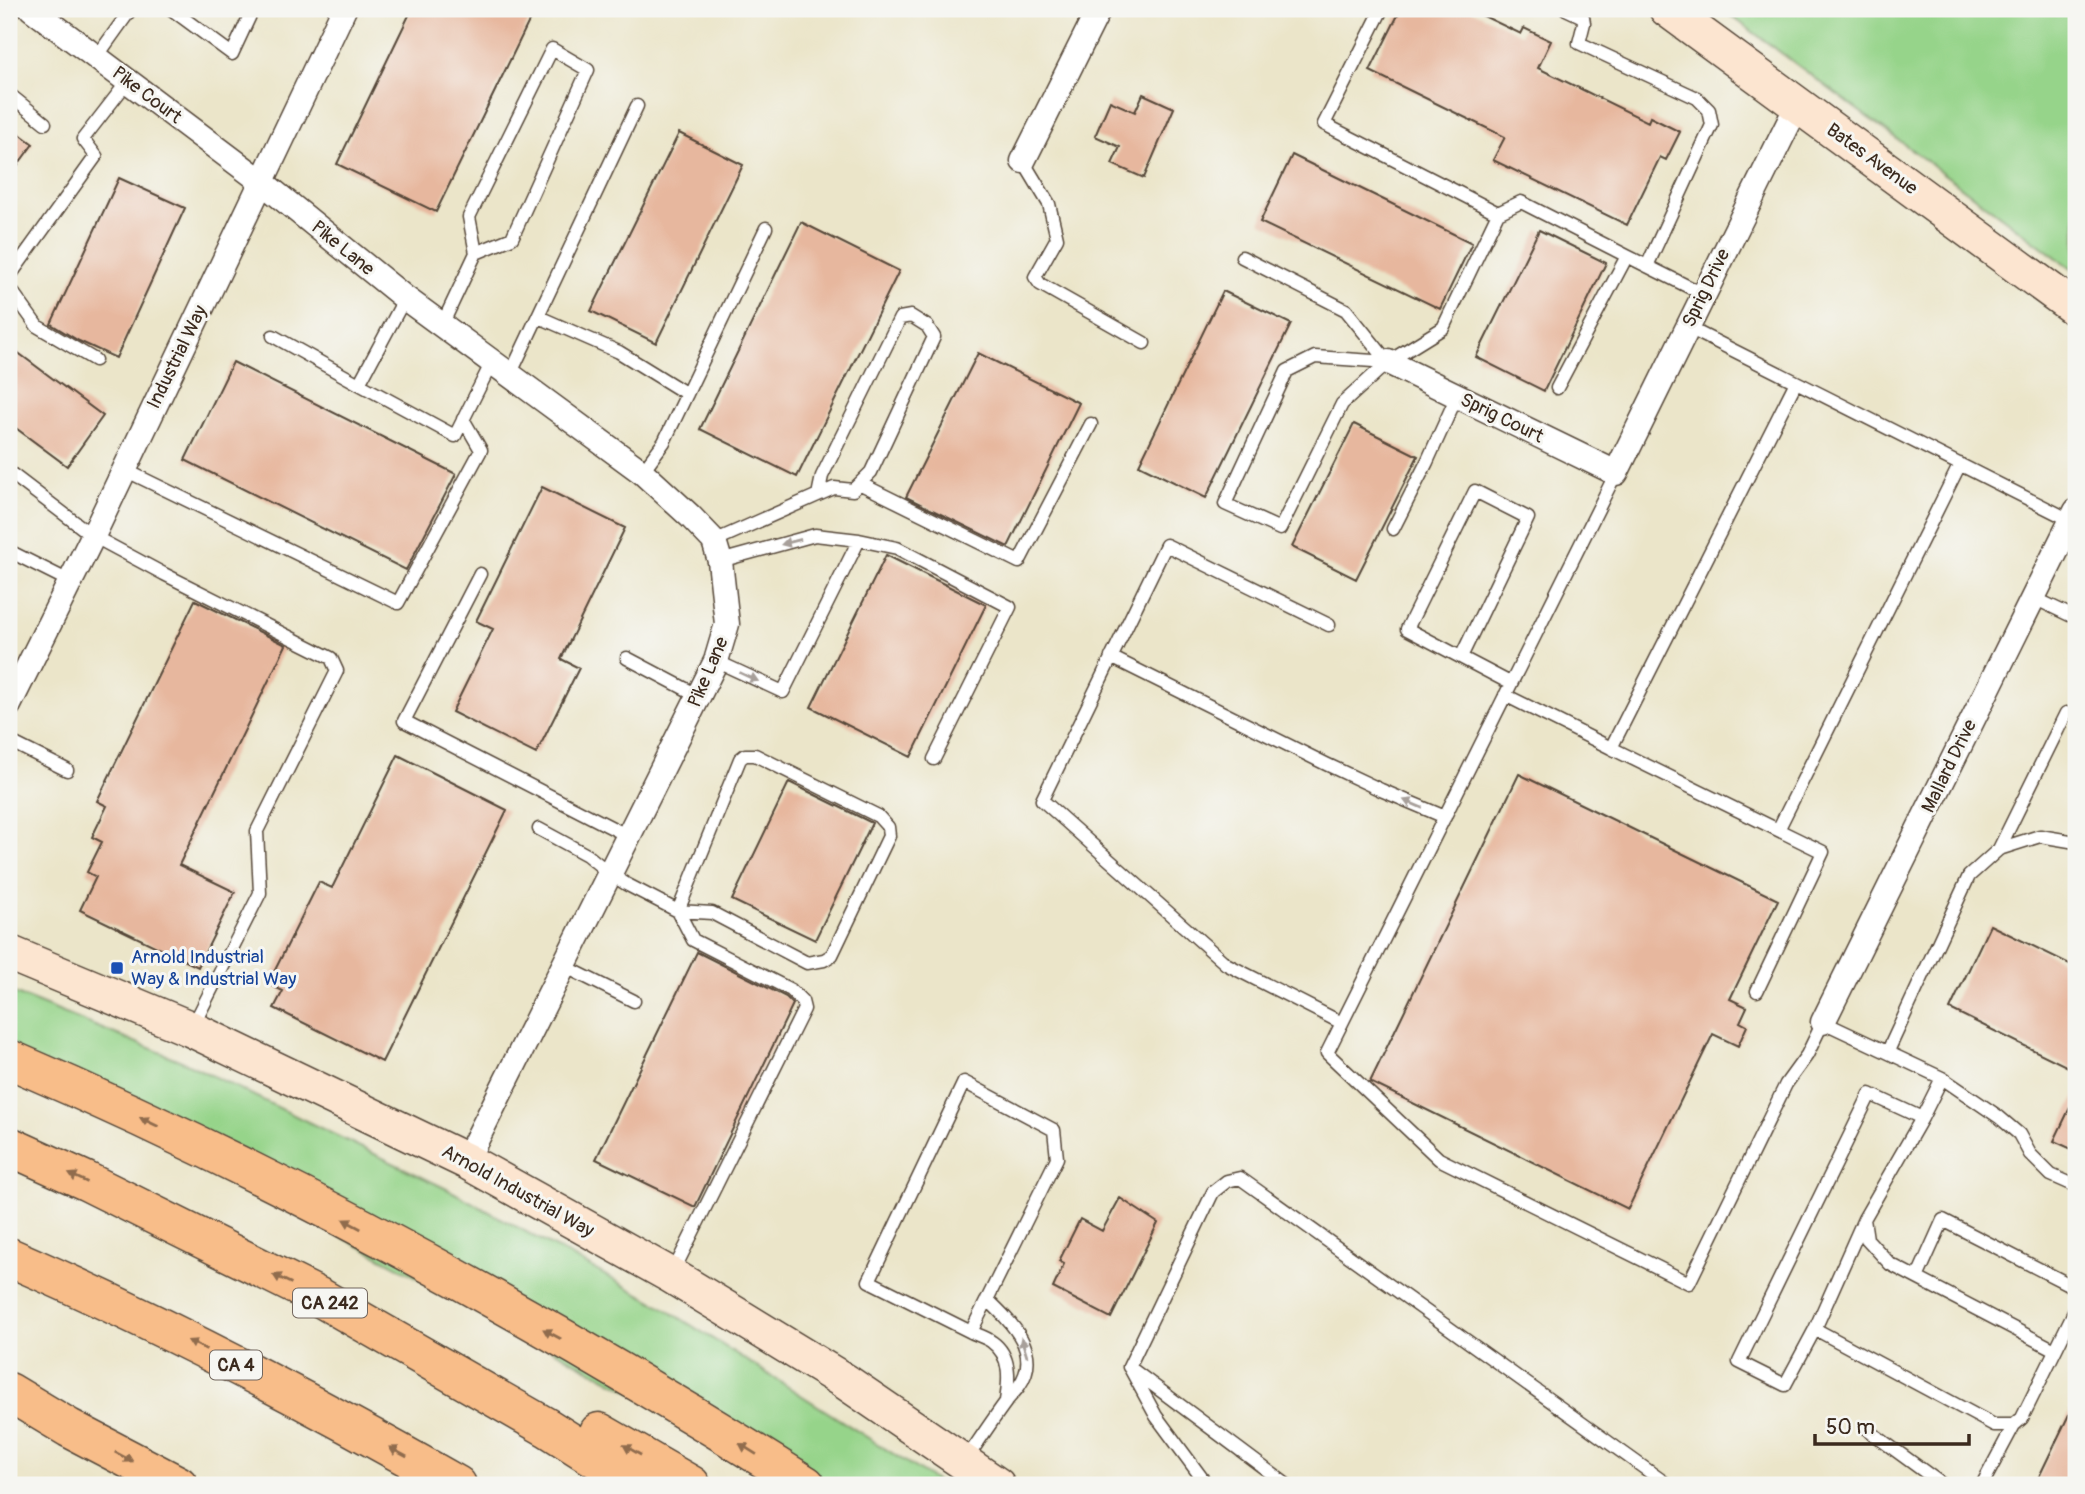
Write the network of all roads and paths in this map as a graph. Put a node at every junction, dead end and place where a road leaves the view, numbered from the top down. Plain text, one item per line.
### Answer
1 (13, 9) edge
2 (32, 9) edge
3 (131, 9) edge
4 (171, 9) edge
5 (253, 9) edge
6 (344, 9) edge
7 (1099, 9) edge
8 (1382, 9) edge
9 (1566, 9) edge
10 (1667, 9) edge
11 (9, 15) edge
12 (96, 58) junction
13 (128, 81) junction
14 (9, 94) edge
15 (1798, 104) junction
16 (637, 106) dead end
17 (45, 123) dead end
18 (1023, 161) joint
19 (262, 182) junction
20 (1498, 213) junction
21 (766, 229) dead end
22 (476, 253) junction
23 (1627, 256) junction
24 (1242, 257) dead end
25 (1647, 266) junction
26 (9, 277) edge
27 (9, 287) edge
28 (1703, 294) junction
29 (405, 298) junction
30 (2076, 309) edge
31 (539, 317) junction
32 (442, 325) junction
33 (1687, 327) junction
34 (273, 336) dead end
35 (1144, 343) dead end
36 (95, 360) dead end
37 (1388, 362) junction
38 (501, 368) junction
39 (1796, 382) junction
40 (359, 384) junction
41 (1557, 388) dead end
42 (687, 394) junction
43 (1457, 396) junction
44 (463, 419) junction
45 (1091, 424) dead end
46 (1960, 464) junction
47 (123, 468) junction
48 (9, 472) edge
49 (642, 472) junction
50 (1616, 473) junction
51 (861, 484) junction
52 (818, 495) junction
53 (2074, 516) edge
54 (1393, 529) dead end
55 (93, 536) junction
56 (859, 540) junction
57 (9, 551) edge
58 (717, 551) junction
59 (480, 574) dead end
60 (69, 581) junction
61 (2032, 597) junction
62 (2076, 618) edge
63 (1329, 625) dead end
64 (1111, 657) junction
65 (1461, 657) junction
66 (626, 658) dead end
67 (716, 661) junction
68 (1508, 689) junction
69 (699, 696) junction
70 (9, 705) edge
71 (2066, 713) dead end
72 (9, 741) edge
73 (1611, 748) junction
74 (934, 759) dead end
75 (67, 770) dead end
76 (1445, 817) junction
77 (539, 829) dead end
78 (1778, 830) junction
79 (628, 836) junction
80 (2076, 842) edge
81 (1999, 849) junction
82 (609, 873) junction
83 (678, 911) junction
84 (9, 954) edge
85 (564, 965) junction
86 (1757, 991) dead end
87 (634, 1002) dead end
88 (1823, 1022) junction
89 (1342, 1023) junction
90 (191, 1029) junction
91 (1888, 1051) junction
92 (9, 1059) edge
93 (1942, 1078) junction
94 (1922, 1118) junction
95 (9, 1146) edge
96 (466, 1161) junction
97 (2076, 1186) edge
98 (1864, 1219) junction
99 (9, 1257) edge
100 (672, 1276) junction
101 (1917, 1278) junction
102 (2076, 1288) edge
103 (321, 1298) junction
104 (987, 1299) junction
105 (2076, 1308) edge
106 (1815, 1329) junction
107 (971, 1332) junction
108 (2055, 1350) junction
109 (1129, 1367) junction
110 (9, 1392) edge
111 (1006, 1401) junction
112 (9, 1408) edge
113 (2014, 1425) junction
114 (69, 1428) junction
115 (1869, 1431) dead end
116 (965, 1462) junction
117 (178, 1485) edge
118 (457, 1485) edge
119 (638, 1485) edge
120 (691, 1485) edge
121 (806, 1485) edge
122 (997, 1485) edge
123 (1207, 1485) edge
124 (1287, 1485) edge
125 (1668, 1485) edge
126 (1943, 1485) edge
127 (1982, 1485) edge

1 - 11 lane
2 - 12 street, Pike Court
3 - 12 lane
4 - 5 lane
6 - 19 street, Industrial Way
7 - 18 street
8 - 20 lane
9 - 25 lane
10 - 15 street, Bates Avenue
12 - 13 street, Pike Court
13 - 19 street, Pike Court
13 - 26 lane
14 - 17 lane
15 - 28 street, Sprig Drive
15 - 30 street, Bates Avenue
16 - 31 lane
18 - 35 lane
19 - 29 street, Pike Lane
19 - 47 street, Industrial Way
20 - 23 lane
20 - 37 lane
21 - 42 lane
22 - 22 lane
22 - 32 lane
23 - 25 lane
23 - 41 lane
24 - 37 lane
25 - 28 lane
27 - 36 lane
28 - 33 street, Sprig Drive
29 - 32 street, Pike Lane
29 - 40 lane
31 - 38 lane
31 - 42 lane
32 - 38 street, Pike Lane
33 - 39 lane
33 - 50 street, Sprig Drive
34 - 40 lane
37 - 37 lane
37 - 43 street, Sprig Court
38 - 44 lane
38 - 49 street, Pike Lane
39 - 46 lane
39 - 73 lane
40 - 44 lane
42 - 49 lane
43 - 50 street, Sprig Court
43 - 54 lane
44 - 47 lane
45 - 51 lane
46 - 53 lane
46 - 78 lane
47 - 55 street, Industrial Way
48 - 55 lane
49 - 58 street, Pike Lane
50 - 68 lane
51 - 52 lane
51 - 52 lane
52 - 58 lane
53 - 61 street, Mallard Drive
55 - 60 street, Industrial Way
55 - 90 lane
56 -> 58 lane
67 -> 56 lane
56 - 74 lane
57 - 60 lane
58 - 67 street, Pike Lane
59 - 79 lane
60 - 70 street, Industrial Way
61 - 62 lane
61 - 88 street, Mallard Drive
63 - 64 lane
76 -> 64 lane
64 - 89 lane
65 - 65 lane
65 - 68 lane
66 - 69 lane
67 - 69 street, Pike Lane
68 - 73 lane
68 - 76 lane
69 - 79 street, Pike Lane
71 - 81 lane
72 - 75 lane
73 - 78 lane
76 - 89 lane
77 - 82 lane
78 - 86 lane
79 - 82 street, Pike Lane
80 - 81 lane
81 - 91 lane
82 - 83 lane
82 - 85 street, Pike Lane
83 - 83 lane
83 - 100 lane
84 - 90 street, Arnold Industrial Way
85 - 87 lane
85 - 96 street, Pike Lane
88 - 89 lane
88 - 91 lane
90 - 96 street, Arnold Industrial Way
91 - 93 lane
121 -> 92 highway
93 - 94 lane
93 - 97 lane
94 - 98 lane
94 - 106 lane
103 -> 95 highway, CA 242
96 - 100 street, Arnold Industrial Way
98 - 101 lane
98 - 106 lane
118 -> 99 highway, CA 4
100 - 116 street, Arnold Industrial Way
101 - 102 lane
101 - 108 lane
103 - 119 highway, CA 242
120 -> 103 highway
104 - 107 lane
104 - 107 lane
111 -> 104 lane
105 - 108 lane
106 - 113 lane
107 - 111 lane
108 - 113 lane
109 - 123 lane
109 - 124 lane
109 - 125 lane
110 - 114 highway
111 - 116 lane
112 - 114 highway
113 - 127 lane
114 -> 117 highway
115 - 126 lane
116 - 122 street, Arnold Industrial Way

